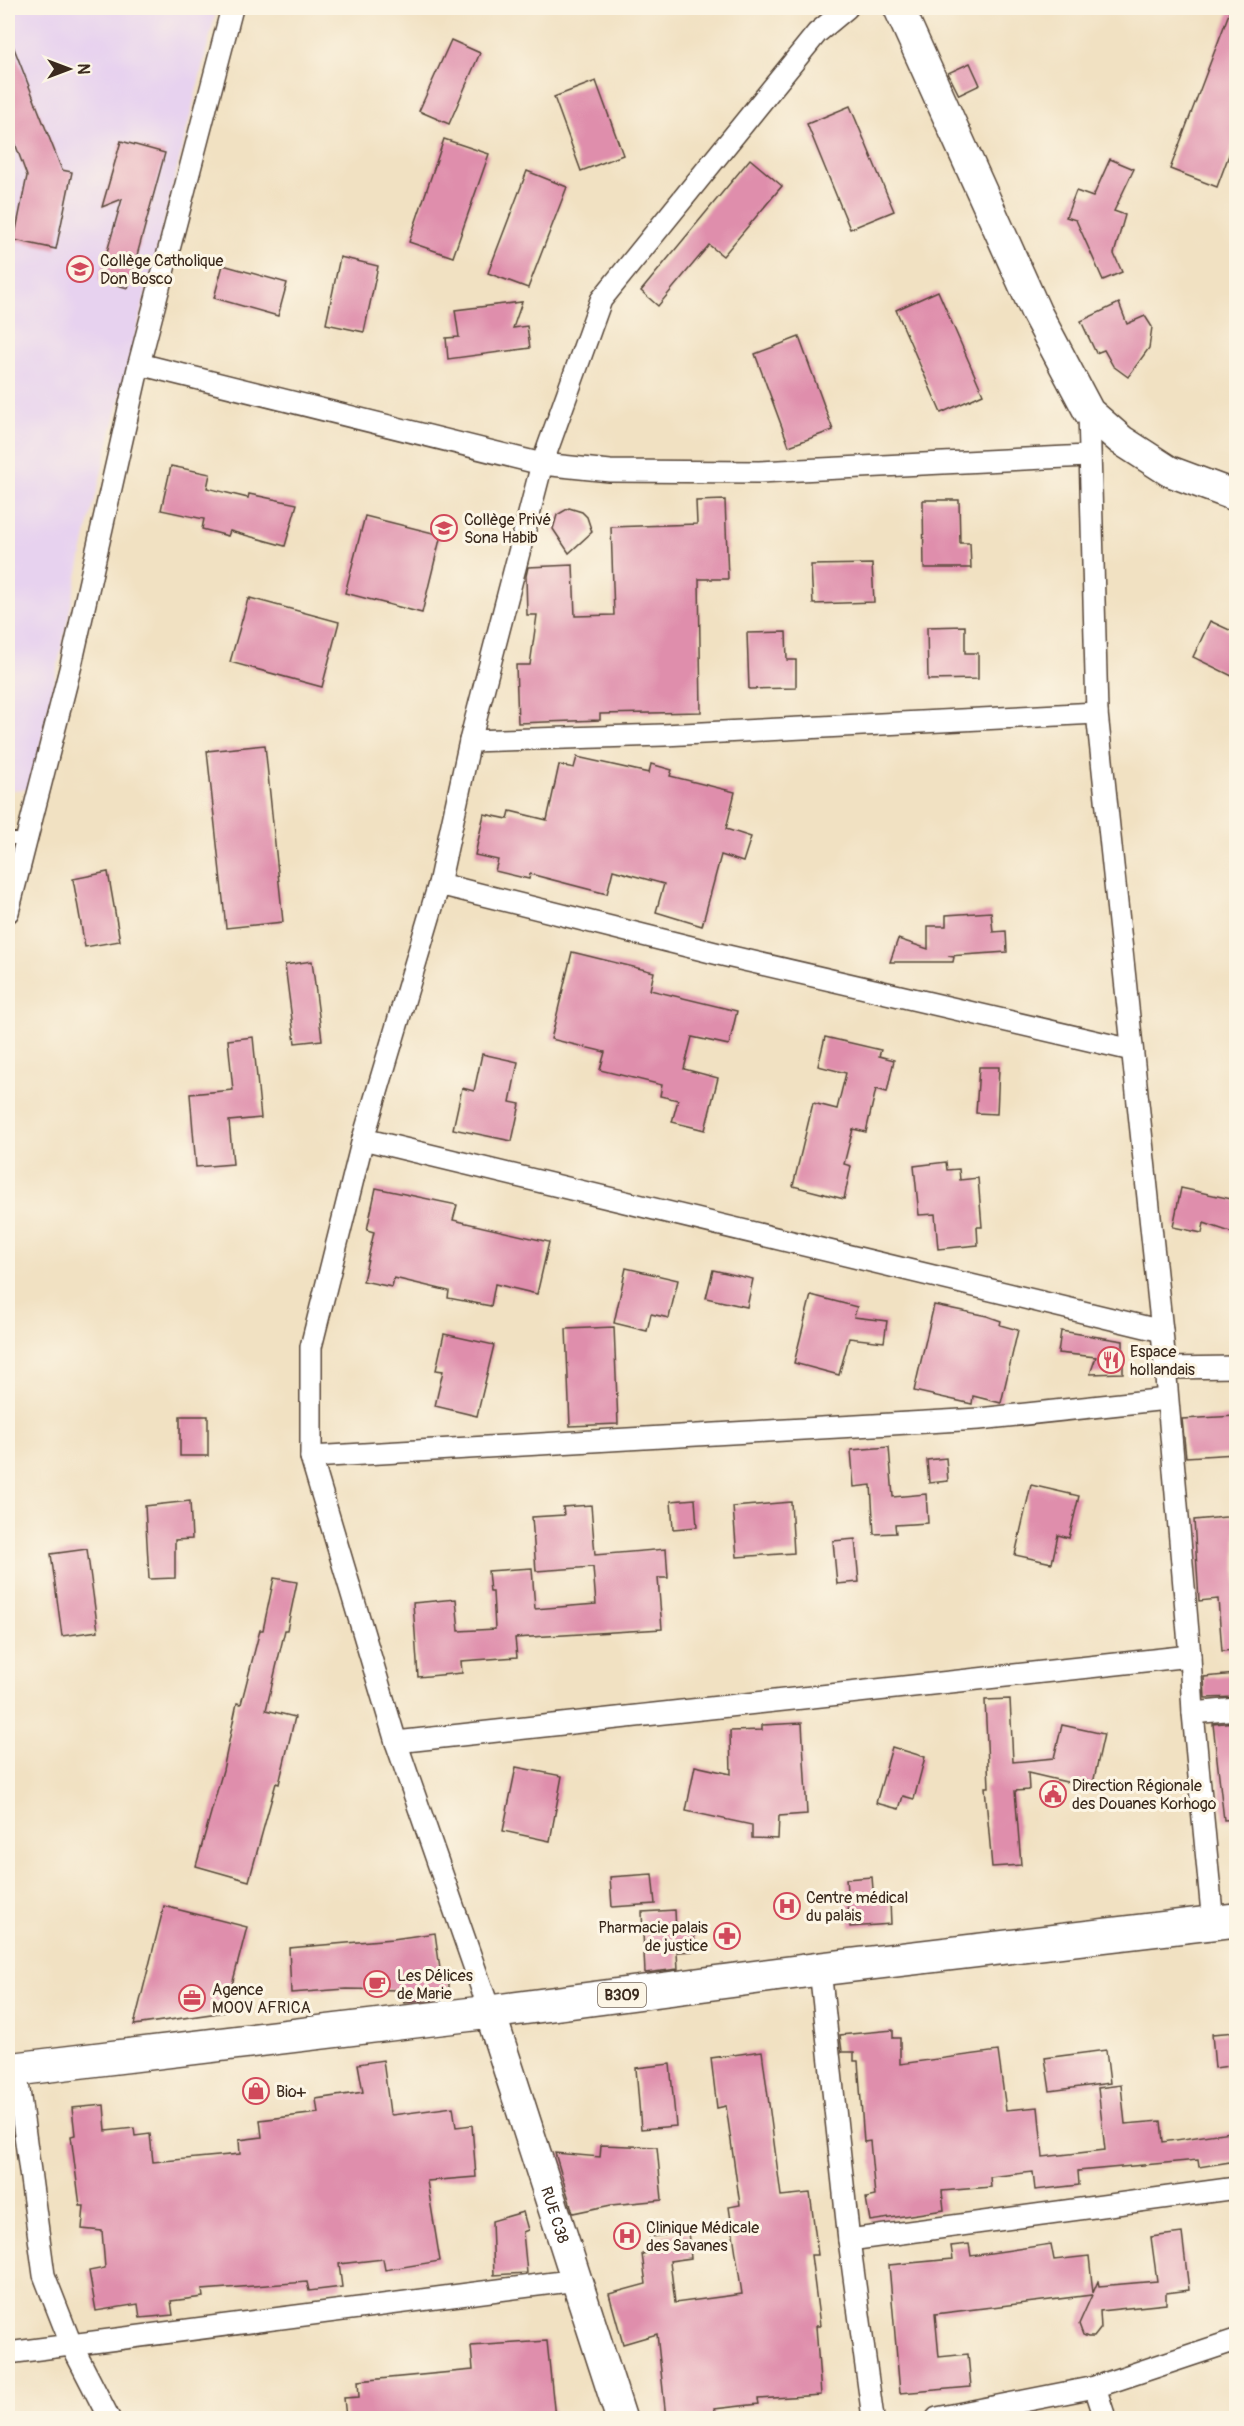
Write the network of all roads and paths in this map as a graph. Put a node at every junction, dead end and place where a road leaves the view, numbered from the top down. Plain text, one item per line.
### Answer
1 (232, 8) edge
2 (847, 8) edge
3 (899, 8) edge
4 (138, 364) junction
5 (1089, 412) junction
6 (1088, 456) junction
7 (543, 464) junction
8 (1236, 494) edge
9 (1097, 713) junction
10 (471, 741) junction
11 (16, 839) edge
12 (439, 884) junction
13 (8, 912) edge
14 (1132, 1050) junction
15 (363, 1139) junction
16 (1162, 1331) junction
17 (1236, 1367) edge
18 (1166, 1368) junction
19 (1167, 1399) junction
20 (311, 1457) junction
21 (1190, 1656) junction
22 (1236, 1709) edge
23 (1193, 1713) junction
24 (396, 1742) junction
25 (1224, 1922) edge
26 (820, 1969) junction
27 (490, 2012) junction
28 (12, 2069) edge
29 (1236, 2188) edge
30 (849, 2240) junction
31 (577, 2280) junction
32 (1236, 2340) edge
33 (71, 2344) junction
34 (8, 2353) edge
35 (1095, 2387) junction
36 (104, 2417) edge
37 (621, 2418) edge
38 (873, 2418) edge
39 (938, 2418) edge
40 (1106, 2418) edge

1 - 4 street
2 - 7 street
3 - 5 street
4 - 7 street
4 - 11 street
5 - 6 street
5 - 8 street
6 - 7 street
6 - 9 street
7 - 10 street
9 - 10 street
9 - 14 street
10 - 12 street
11 - 13 street
12 - 14 street
12 - 15 street
14 - 16 street
15 - 16 street
15 - 20 street
16 - 18 street
17 - 18 street
18 - 19 street
19 - 20 street
19 - 21 street
20 - 24 street
21 - 23 street
21 - 24 street
22 - 23 street
23 - 25 street
24 - 27 street
25 - 26 main road, B309
26 - 27 main road, B309
26 - 30 street
27 - 28 main road, B309
27 - 31 street, RUE C38
28 - 33 street
29 - 30 street
30 - 38 street
31 - 33 street
31 - 37 street, RUE C38
32 - 35 street
33 - 34 street
33 - 36 street
35 - 39 street
35 - 40 street

